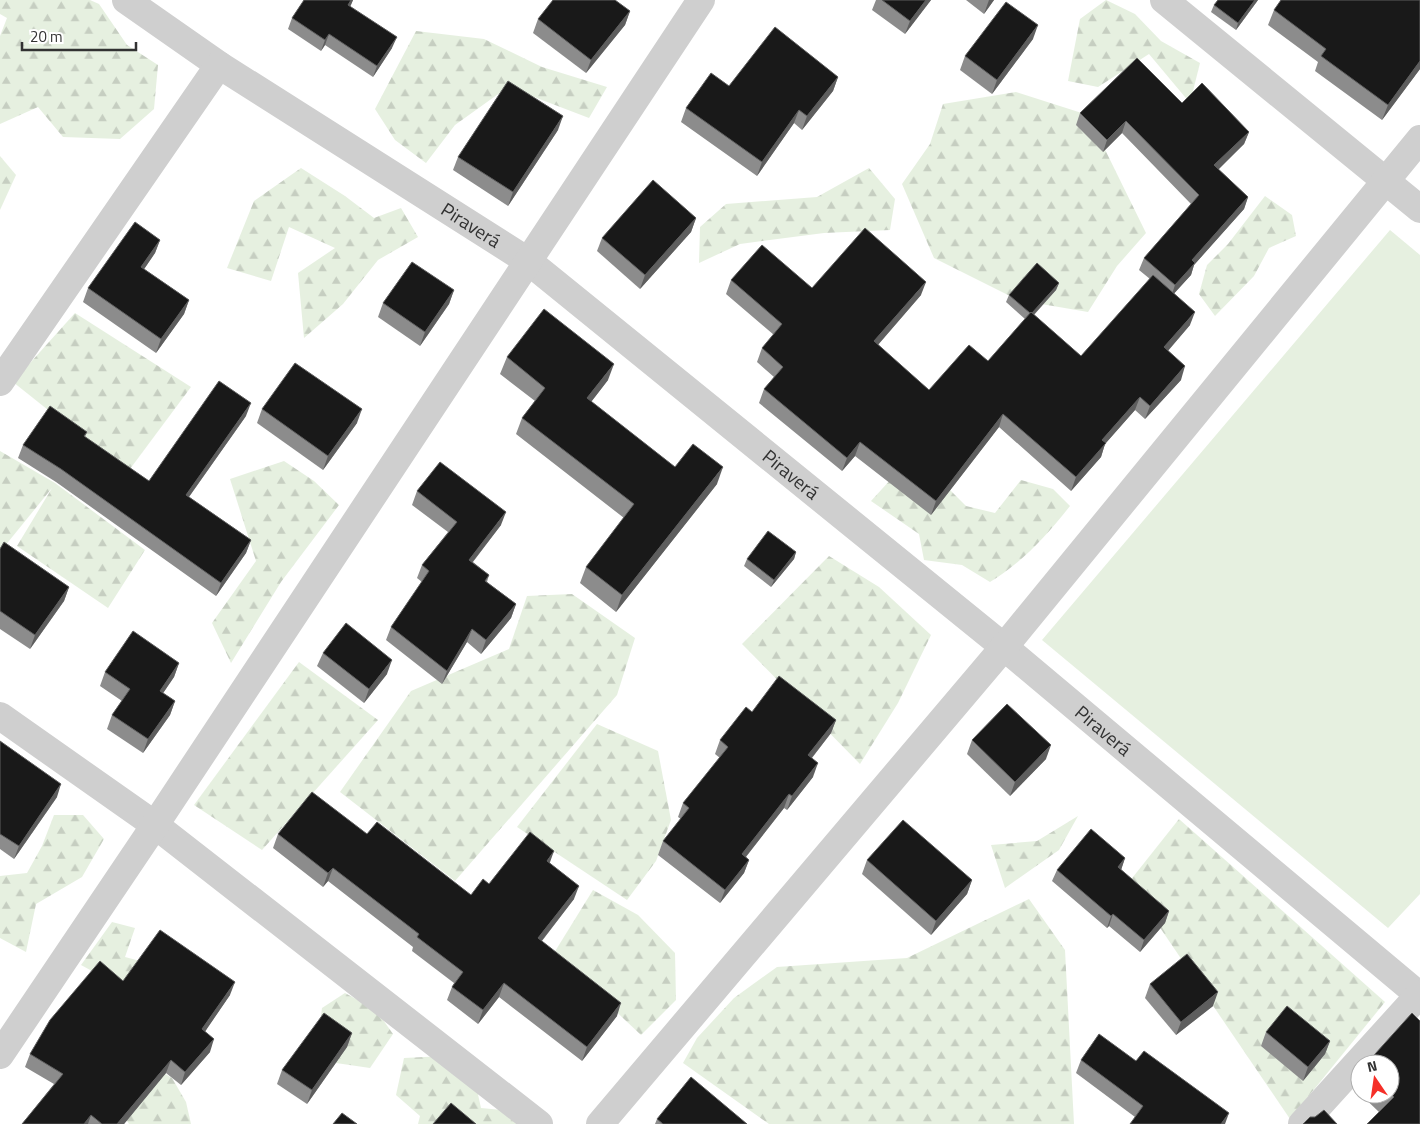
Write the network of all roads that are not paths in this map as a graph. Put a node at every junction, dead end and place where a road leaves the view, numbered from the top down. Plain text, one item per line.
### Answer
1 (126, 0) edge
2 (701, 0) edge
3 (1164, 0) edge
4 (220, 65) junction
5 (1420, 139) edge
6 (1386, 180) junction
7 (1420, 209) edge
8 (528, 261) junction
9 (0, 382) edge
10 (1004, 647) junction
11 (0, 716) edge
12 (155, 825) junction
13 (1420, 995) edge
14 (0, 1055) edge
15 (539, 1124) edge
16 (600, 1124) edge
17 (1302, 1124) edge

1 - 4 street, Piraverá
2 - 8 street
3 - 6 street
4 - 8 street, Piraverá
4 - 9 street
5 - 6 street
6 - 7 street
6 - 10 street
8 - 10 street, Piraverá
8 - 12 street
10 - 13 street, Piraverá
10 - 16 street
11 - 12 street
12 - 14 street
12 - 15 street
13 - 17 street

